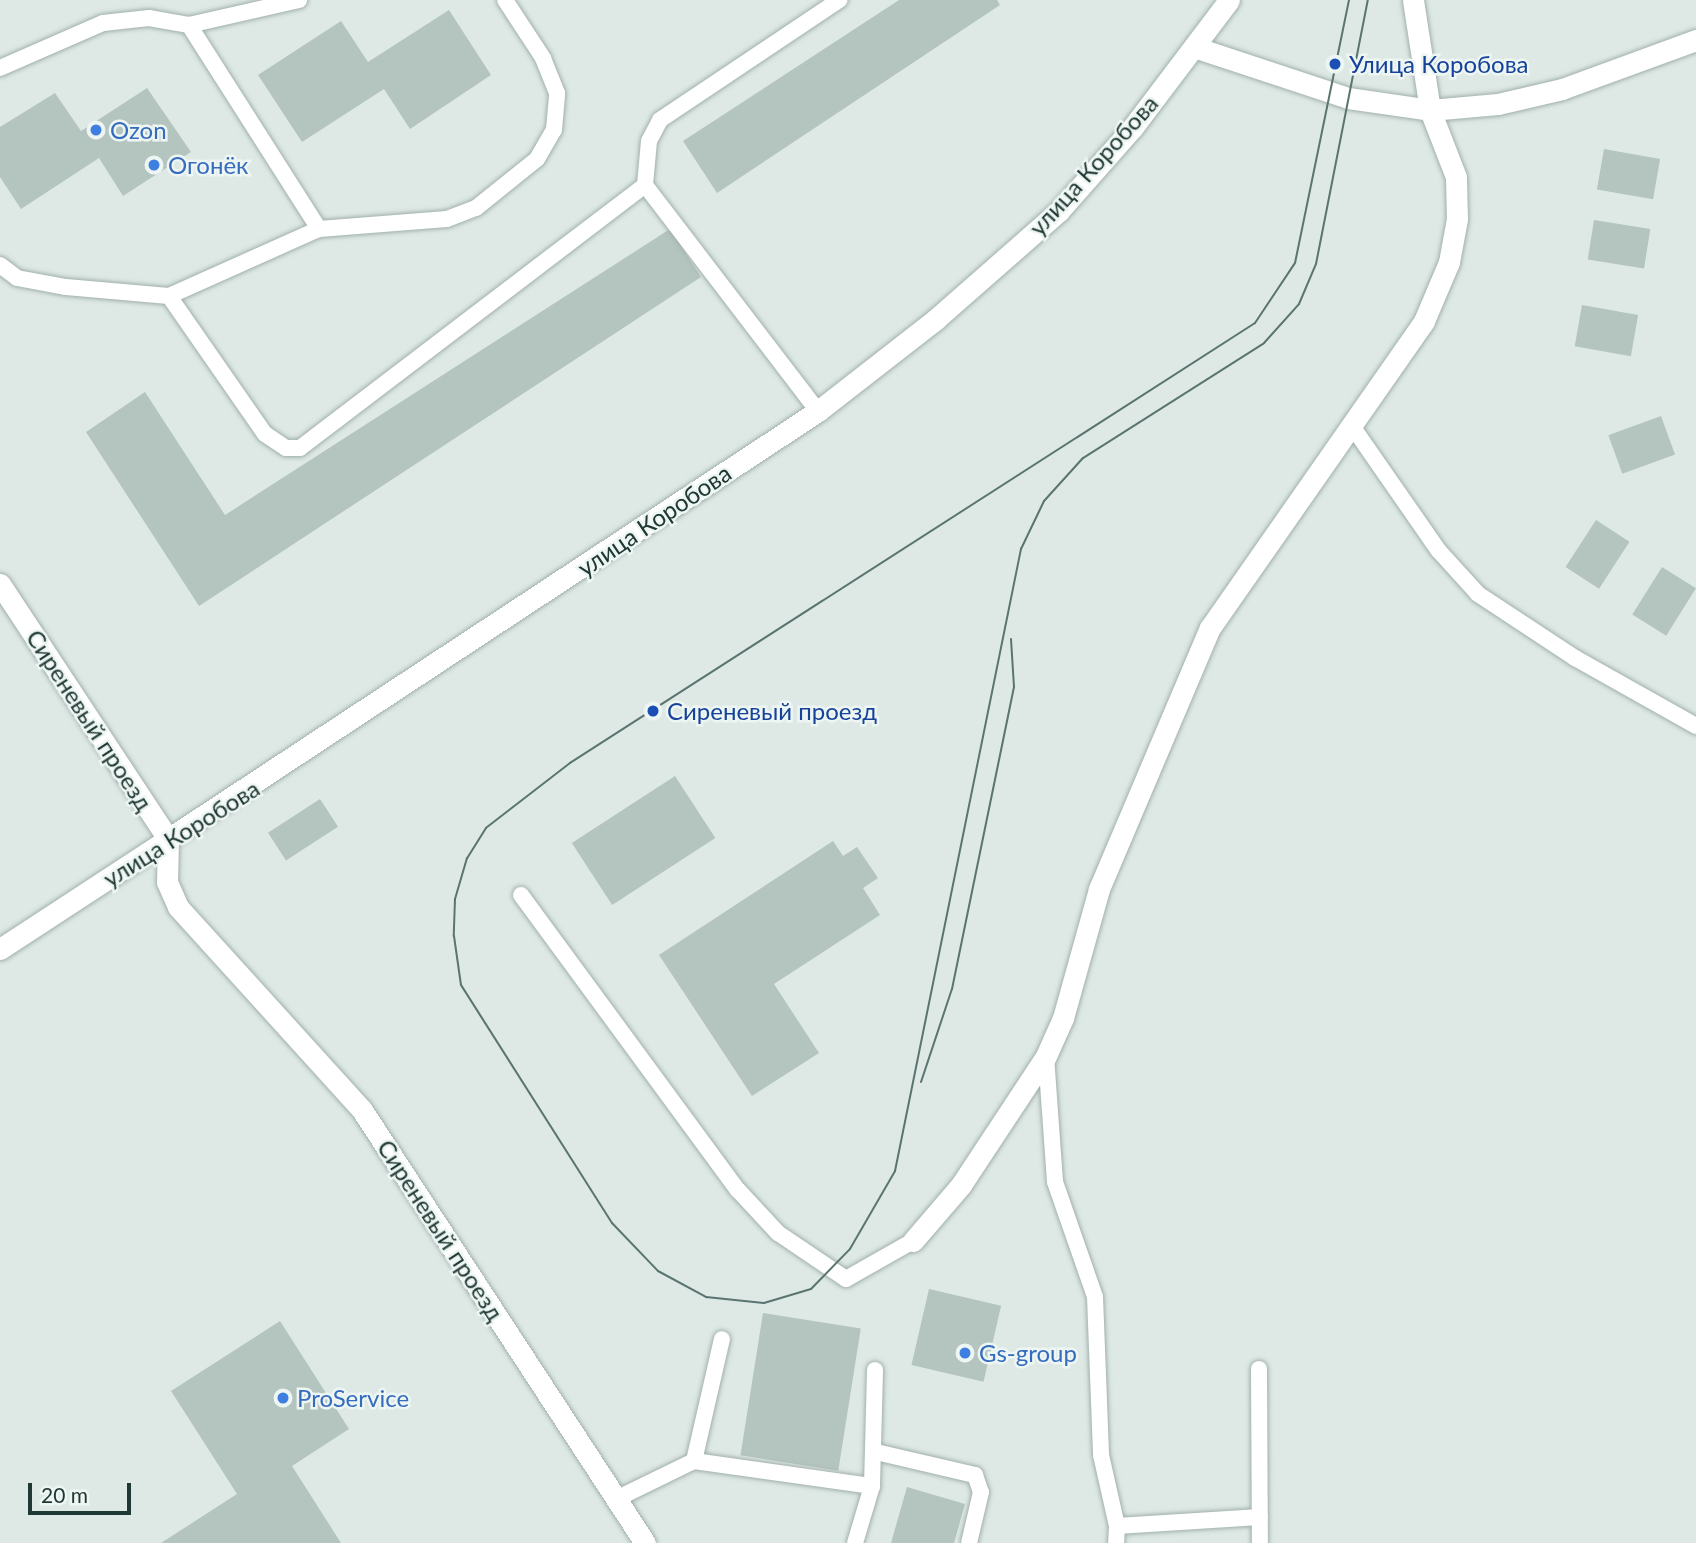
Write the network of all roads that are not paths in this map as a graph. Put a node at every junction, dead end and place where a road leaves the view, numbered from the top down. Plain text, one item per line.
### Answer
1 (299, 0) edge
2 (505, 0) edge
3 (839, 0) edge
4 (1229, 0) edge
5 (1413, 0) edge
6 (189, 25) junction
7 (1696, 40) edge
8 (1194, 47) junction
9 (0, 68) edge
10 (1430, 110) junction
11 (645, 185) junction
12 (319, 229) junction
13 (0, 265) edge
14 (169, 296) junction
15 (818, 411) junction
16 (1352, 426) junction
17 (0, 584) edge
18 (1696, 726) edge
19 (168, 839) junction
20 (521, 895) dead end
21 (0, 949) edge
22 (1046, 1056) junction
23 (914, 1241) joint
24 (722, 1339) dead end
25 (1259, 1369) dead end
26 (875, 1370) dead end
27 (876, 1452) junction
28 (694, 1461) junction
29 (872, 1486) junction
30 (616, 1499) junction
31 (1260, 1517) junction
32 (1117, 1535) edge
33 (645, 1543) edge
34 (855, 1543) edge
35 (969, 1543) edge
36 (1260, 1543) edge

1 - 6 lane
2 - 12 lane
3 - 11 lane
4 - 8 street, улица Коробова
5 - 10 street
6 - 9 lane
6 - 12 lane
7 - 10 street
8 - 10 street
8 - 15 street, улица Коробова
10 - 16 street
11 - 14 lane
11 - 15 lane
12 - 14 lane
13 - 14 lane
15 - 19 street, улица Коробова
16 - 18 lane
16 - 22 street
17 - 19 street, Сиреневый проезд
19 - 21 street, улица Коробова
19 - 30 street, Сиреневый проезд
20 - 23 lane
22 - 23 street
22 - 32 lane
24 - 28 lane
25 - 31 lane
26 - 27 lane
27 - 29 lane
27 - 35 lane
28 - 29 lane
28 - 30 lane
29 - 34 lane
30 - 33 street, Сиреневый проезд
31 - 32 lane
31 - 36 lane

